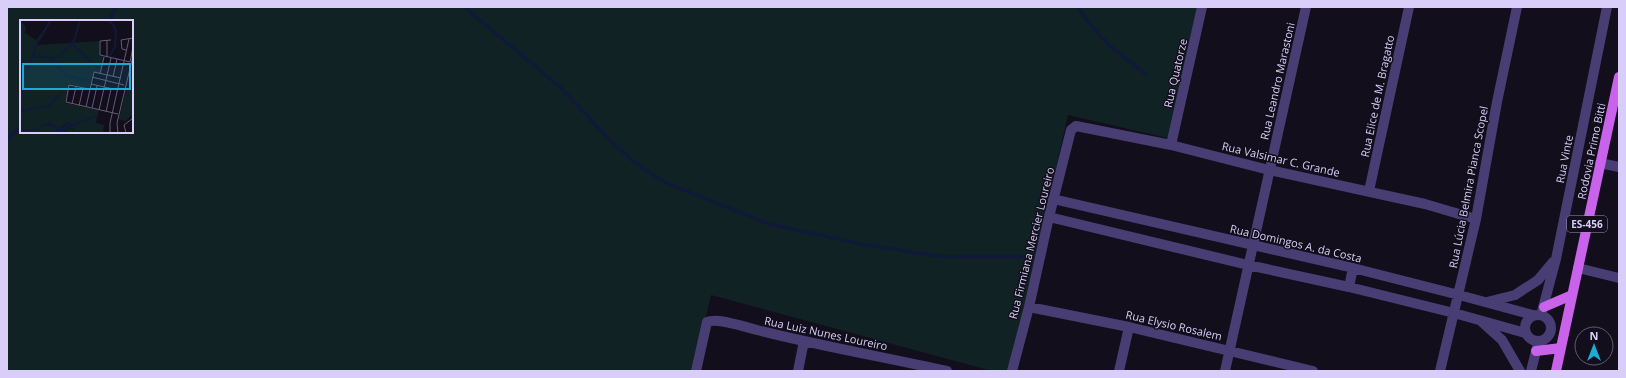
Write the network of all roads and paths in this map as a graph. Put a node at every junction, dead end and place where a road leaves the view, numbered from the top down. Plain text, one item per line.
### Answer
1 (1202, 7) edge
2 (1306, 7) edge
3 (1409, 7) edge
4 (1517, 7) edge
5 (1607, 7) edge
6 (1619, 77) edge
7 (1080, 126) joint
8 (1171, 145) junction
9 (1600, 163) junction
10 (1619, 167) edge
11 (1269, 170) junction
12 (1369, 191) junction
13 (1053, 199) junction
14 (1048, 217) junction
15 (1476, 218) junction
16 (1153, 222) junction
17 (1147, 241) junction
18 (1253, 245) junction
19 (1556, 259) junction
20 (1248, 265) junction
21 (1353, 268) junction
22 (1578, 268) junction
23 (1619, 278) edge
24 (1349, 287) junction
25 (1459, 294) junction
26 (1572, 295) junction
27 (1486, 302) junction
28 (1028, 307) junction
29 (1539, 312) junction
30 (1454, 313) junction
31 (1481, 321) junction
32 (1129, 327) junction
33 (1526, 333) junction
34 (1539, 341) junction
35 (804, 342) junction
36 (1561, 348) junction
37 (1229, 351) junction
38 (1536, 351) junction
39 (907, 367) edge
40 (696, 371) edge
41 (798, 371) edge
42 (947, 371) edge
43 (1012, 371) edge
44 (1119, 371) edge
45 (1225, 371) edge
46 (1313, 371) edge
47 (1440, 371) edge
48 (1520, 371) edge
49 (1531, 371) edge
50 (1557, 371) edge

1 - 8 street, Rua Quatorze
2 - 11 street, Rua Leandro Marastoni
3 - 12 street, Rua Elice de M. Bragatto
4 - 15 street, Rua Lúcia Belmira Pianca Scopel
5 - 19 street, Rua Vinte
6 - 9 main road, Rodovia Primo Bitti / ES-456
7 - 8 street, Rua Valsimar C. Grande
7 - 13 street, Rua Firmiana Mercier Loureiro
8 - 11 street, Rua Valsimar C. Grande
9 - 10 street
9 - 22 main road, Rodovia Primo Bitti / ES-456
11 - 12 street, Rua Valsimar C. Grande
11 - 18 street, Rua Leandro Marastoni
12 - 15 street, Rua Valsimar C. Grande
13 - 14 street, Rua Firmiana Mercier Loureiro
13 - 16 street, Rua Domingos A. da Costa
14 - 17 street
14 - 28 street, Rua Firmiana Mercier Loureiro
15 - 25 street, Rua Lúcia Belmira Pianca Scopel
16 - 17 street
16 - 18 street, Rua Domingos A. da Costa
17 - 20 street
18 - 20 street, Rua Leandro Marastoni
18 - 21 street, Rua Domingos A. da Costa
19 - 27 street
19 - 29 street, Rua Vinte
20 - 24 street
20 - 37 street, Rua Leandro Marastoni
21 - 24 street
21 - 25 street, Rua Domingos A. da Costa
22 - 23 street
22 - 26 main road, Rodovia Primo Bitti / ES-456
24 - 30 street
25 - 27 street, Rua Domingos A. da Costa
25 - 30 street, Rua Lúcia Belmira Pianca Scopel
26 - 29 main road
26 - 36 main road, Rodovia Primo Bitti / ES-456
27 - 29 street, Rua Domingos A. da Costa
28 - 32 street, Rua Elysio Rosalem
28 - 43 street, Rua Firmiana Mercier Loureiro
29 - 33 street
29 - 34 street
30 - 31 street
30 - 47 street, Rua Lúcia Belmira Pianca Scopel
31 - 33 street
31 - 48 street
32 - 37 street, Rua Elysio Rosalem
32 - 44 street
33 - 34 street
34 - 38 street
35 - 39 street, Rua Luiz Nunes Loureiro
35 - 40 street, Rua Luiz Nunes Loureiro
35 - 41 street
36 - 38 main road
36 - 50 main road, Rodovia Primo Bitti / ES-456
37 - 45 street, Rua Leandro Marastoni
37 - 46 street, Rua Elysio Rosalem
38 - 49 street
39 - 42 street, Rua Luiz Nunes Loureiro

